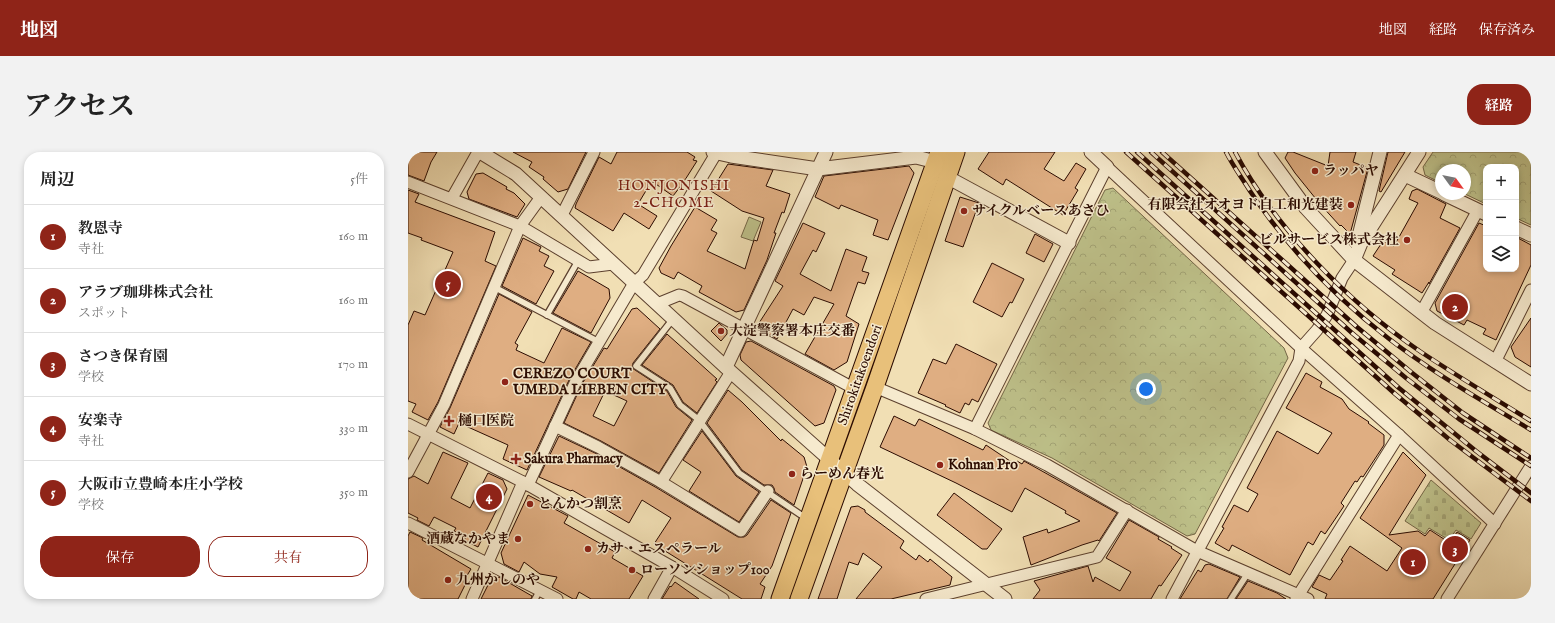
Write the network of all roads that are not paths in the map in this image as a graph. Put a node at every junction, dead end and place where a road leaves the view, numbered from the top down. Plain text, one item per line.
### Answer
1 (479, 152) edge
2 (594, 152) edge
3 (716, 152) edge
4 (826, 152) edge
5 (956, 152) edge
6 (1091, 152) edge
7 (1265, 152) edge
8 (1380, 152) edge
9 (1419, 152) edge
10 (938, 157) edge
11 (1107, 167) junction
12 (818, 169) junction
13 (1405, 175) junction
14 (948, 177) junction
15 (408, 182) edge
16 (1435, 189) edge
17 (541, 197) junction
18 (452, 198) junction
19 (1457, 200) edge
20 (1482, 212) edge
21 (562, 215) junction
22 (520, 226) junction
23 (1519, 229) edge
24 (1531, 235) edge
25 (1069, 243) junction
26 (578, 260) junction
27 (1354, 260) junction
28 (613, 264) junction
29 (634, 283) junction
30 (494, 287) junction
31 (1531, 290) edge
32 (657, 304) junction
33 (1421, 313) junction
34 (547, 315) junction
35 (673, 319) junction
36 (745, 328) junction
37 (599, 342) junction
38 (1301, 348) junction
39 (1495, 362) junction
40 (728, 370) junction
41 (1531, 384) edge
42 (875, 387) junction
43 (855, 389) junction
44 (699, 420) junction
45 (408, 424) edge
46 (555, 426) junction
47 (975, 429) junction
48 (428, 434) junction
49 (1399, 435) junction
50 (830, 459) junction
51 (1531, 466) edge
52 (408, 472) edge
53 (844, 472) junction
54 (661, 482) junction
55 (526, 483) junction
56 (768, 491) junction
57 (1127, 510) junction
58 (808, 519) junction
59 (408, 523) edge
60 (1495, 524) junction
61 (1197, 551) junction
62 (488, 564) junction
63 (672, 567) junction
64 (1248, 573) junction
65 (986, 584) junction
66 (538, 595) edge
67 (1301, 598) edge
68 (472, 599) edge
69 (557, 599) edge
70 (654, 599) edge
71 (723, 599) edge
72 (780, 599) edge
73 (799, 599) edge
74 (926, 599) edge
75 (1005, 599) edge
76 (1172, 599) edge
77 (1231, 599) edge
78 (1447, 599) edge

1 - 17 street
1 - 18 street
2 - 21 street
3 - 12 street
3 - 29 street
4 - 12 street
5 - 14 main road, Shirokitakoendori
6 - 11 street
7 - 27 street
8 - 27 street
9 - 13 street
10 - 12 street
10 - 43 main road, Shirokitakoendori
11 - 25 street
11 - 38 street
12 - 36 street
13 - 16 street
13 - 27 street
14 - 25 street
14 - 42 main road, Shirokitakoendori
15 - 18 street
17 - 21 street
17 - 22 street
18 - 22 street
19 - 20 street
20 - 33 street
21 - 28 street
22 - 26 street
22 - 30 street
23 - 24 street
25 - 47 street
26 - 28 street
26 - 34 lane
27 - 33 street
27 - 38 street
28 - 29 street
29 - 32 street
29 - 37 street
30 - 34 lane
30 - 48 street
31 - 39 street
32 - 35 street
32 - 36 street
33 - 39 street
34 - 37 lane
35 - 40 street
35 - 44 lane
36 - 40 street
36 - 43 street
37 - 46 street
38 - 49 street
38 - 61 street
39 - 41 street
40 - 44 street
40 - 50 street
42 - 47 street
42 - 53 main road, Shirokitakoendori
43 - 50 main road, Shirokitakoendori
44 - 54 street
44 - 56 lane
45 - 48 street
46 - 54 street
46 - 55 street
47 - 57 street
48 - 52 street
48 - 55 street
49 - 60 street
49 - 67 street
50 - 53 street
50 - 58 main road, Shirokitakoendori
51 - 60 street
53 - 65 street
53 - 73 main road, Shirokitakoendori
54 - 56 street
55 - 62 street
55 - 63 street
56 - 58 lane
57 - 61 street
57 - 65 street
58 - 72 main road, Shirokitakoendori
59 - 62 street
60 - 78 street
61 - 64 street
61 - 76 street
62 - 66 street
62 - 68 street
63 - 70 street
63 - 71 street
64 - 67 street
64 - 77 lane
65 - 74 street
65 - 75 street
66 - 69 street

